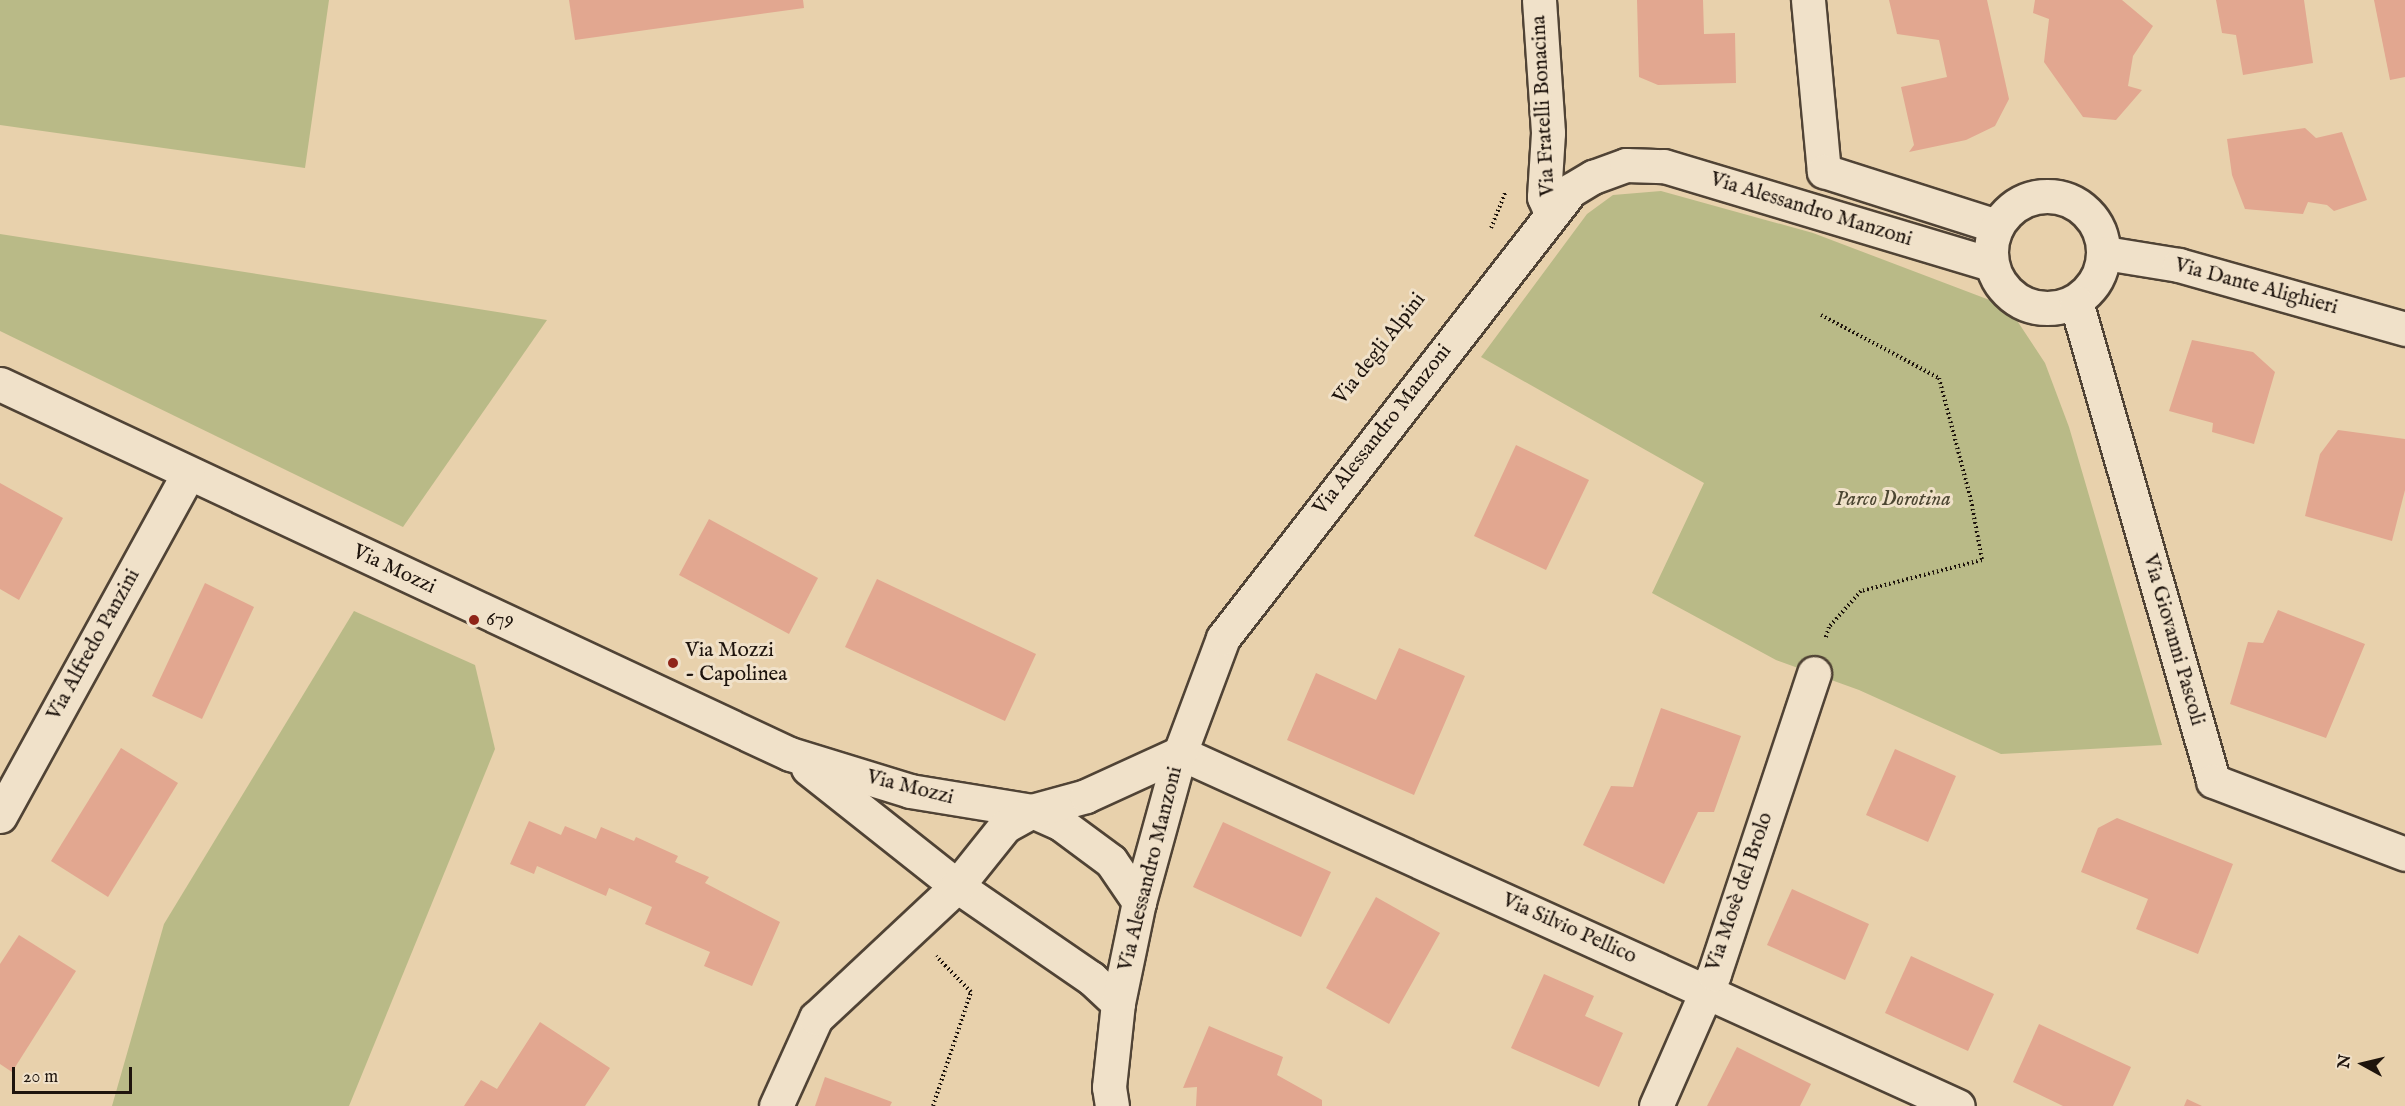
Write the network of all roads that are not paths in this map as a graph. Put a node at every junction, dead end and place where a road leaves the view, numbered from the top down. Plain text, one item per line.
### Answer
1 (1539, 0) edge
2 (1808, 0) edge
3 (1551, 213) junction
4 (1996, 226) junction
5 (2105, 253) junction
6 (1991, 264) junction
7 (2076, 302) junction
8 (2405, 329) edge
9 (0, 384) edge
10 (188, 474) junction
11 (1814, 674) road end
12 (1180, 753) junction
13 (790, 754) junction
14 (1032, 811) junction
15 (0, 816) edge
16 (2405, 854) edge
17 (957, 886) junction
18 (1139, 902) junction
19 (1705, 990) junction
20 (1119, 1003) junction
21 (777, 1106) edge
22 (1112, 1106) edge
23 (1656, 1106) edge
24 (1958, 1106) edge

1 - 3 street, Via Fratelli Bonacina
2 - 4 street
3 - 6 street, Via Alessandro Manzoni
3 - 12 street, Via Alessandro Manzoni
4 - 5 street
4 - 6 street
5 - 7 street
5 - 8 street, Via Dante Alighieri
6 - 7 street
7 - 16 street, Via Giovanni Pascoli
9 - 10 street, Via Mozzi
10 - 13 street, Via Mozzi
10 - 15 street, Via Alfredo Panzini
11 - 19 street, Via Mosè del Brolo
12 - 14 street, Via Mozzi
12 - 18 street, Via Alessandro Manzoni
12 - 19 street, Via Silvio Pellico
13 - 14 street, Via Mozzi
13 - 17 street, Via Mozzi
14 - 17 street, Via Mozzi
14 - 18 street, Via Mozzi
17 - 20 street, Via Mozzi
17 - 21 street
18 - 20 street, Via Alessandro Manzoni
19 - 23 street, Via Mosè del Brolo
19 - 24 street, Via Silvio Pellico
20 - 22 street, Via Alessandro Manzoni

